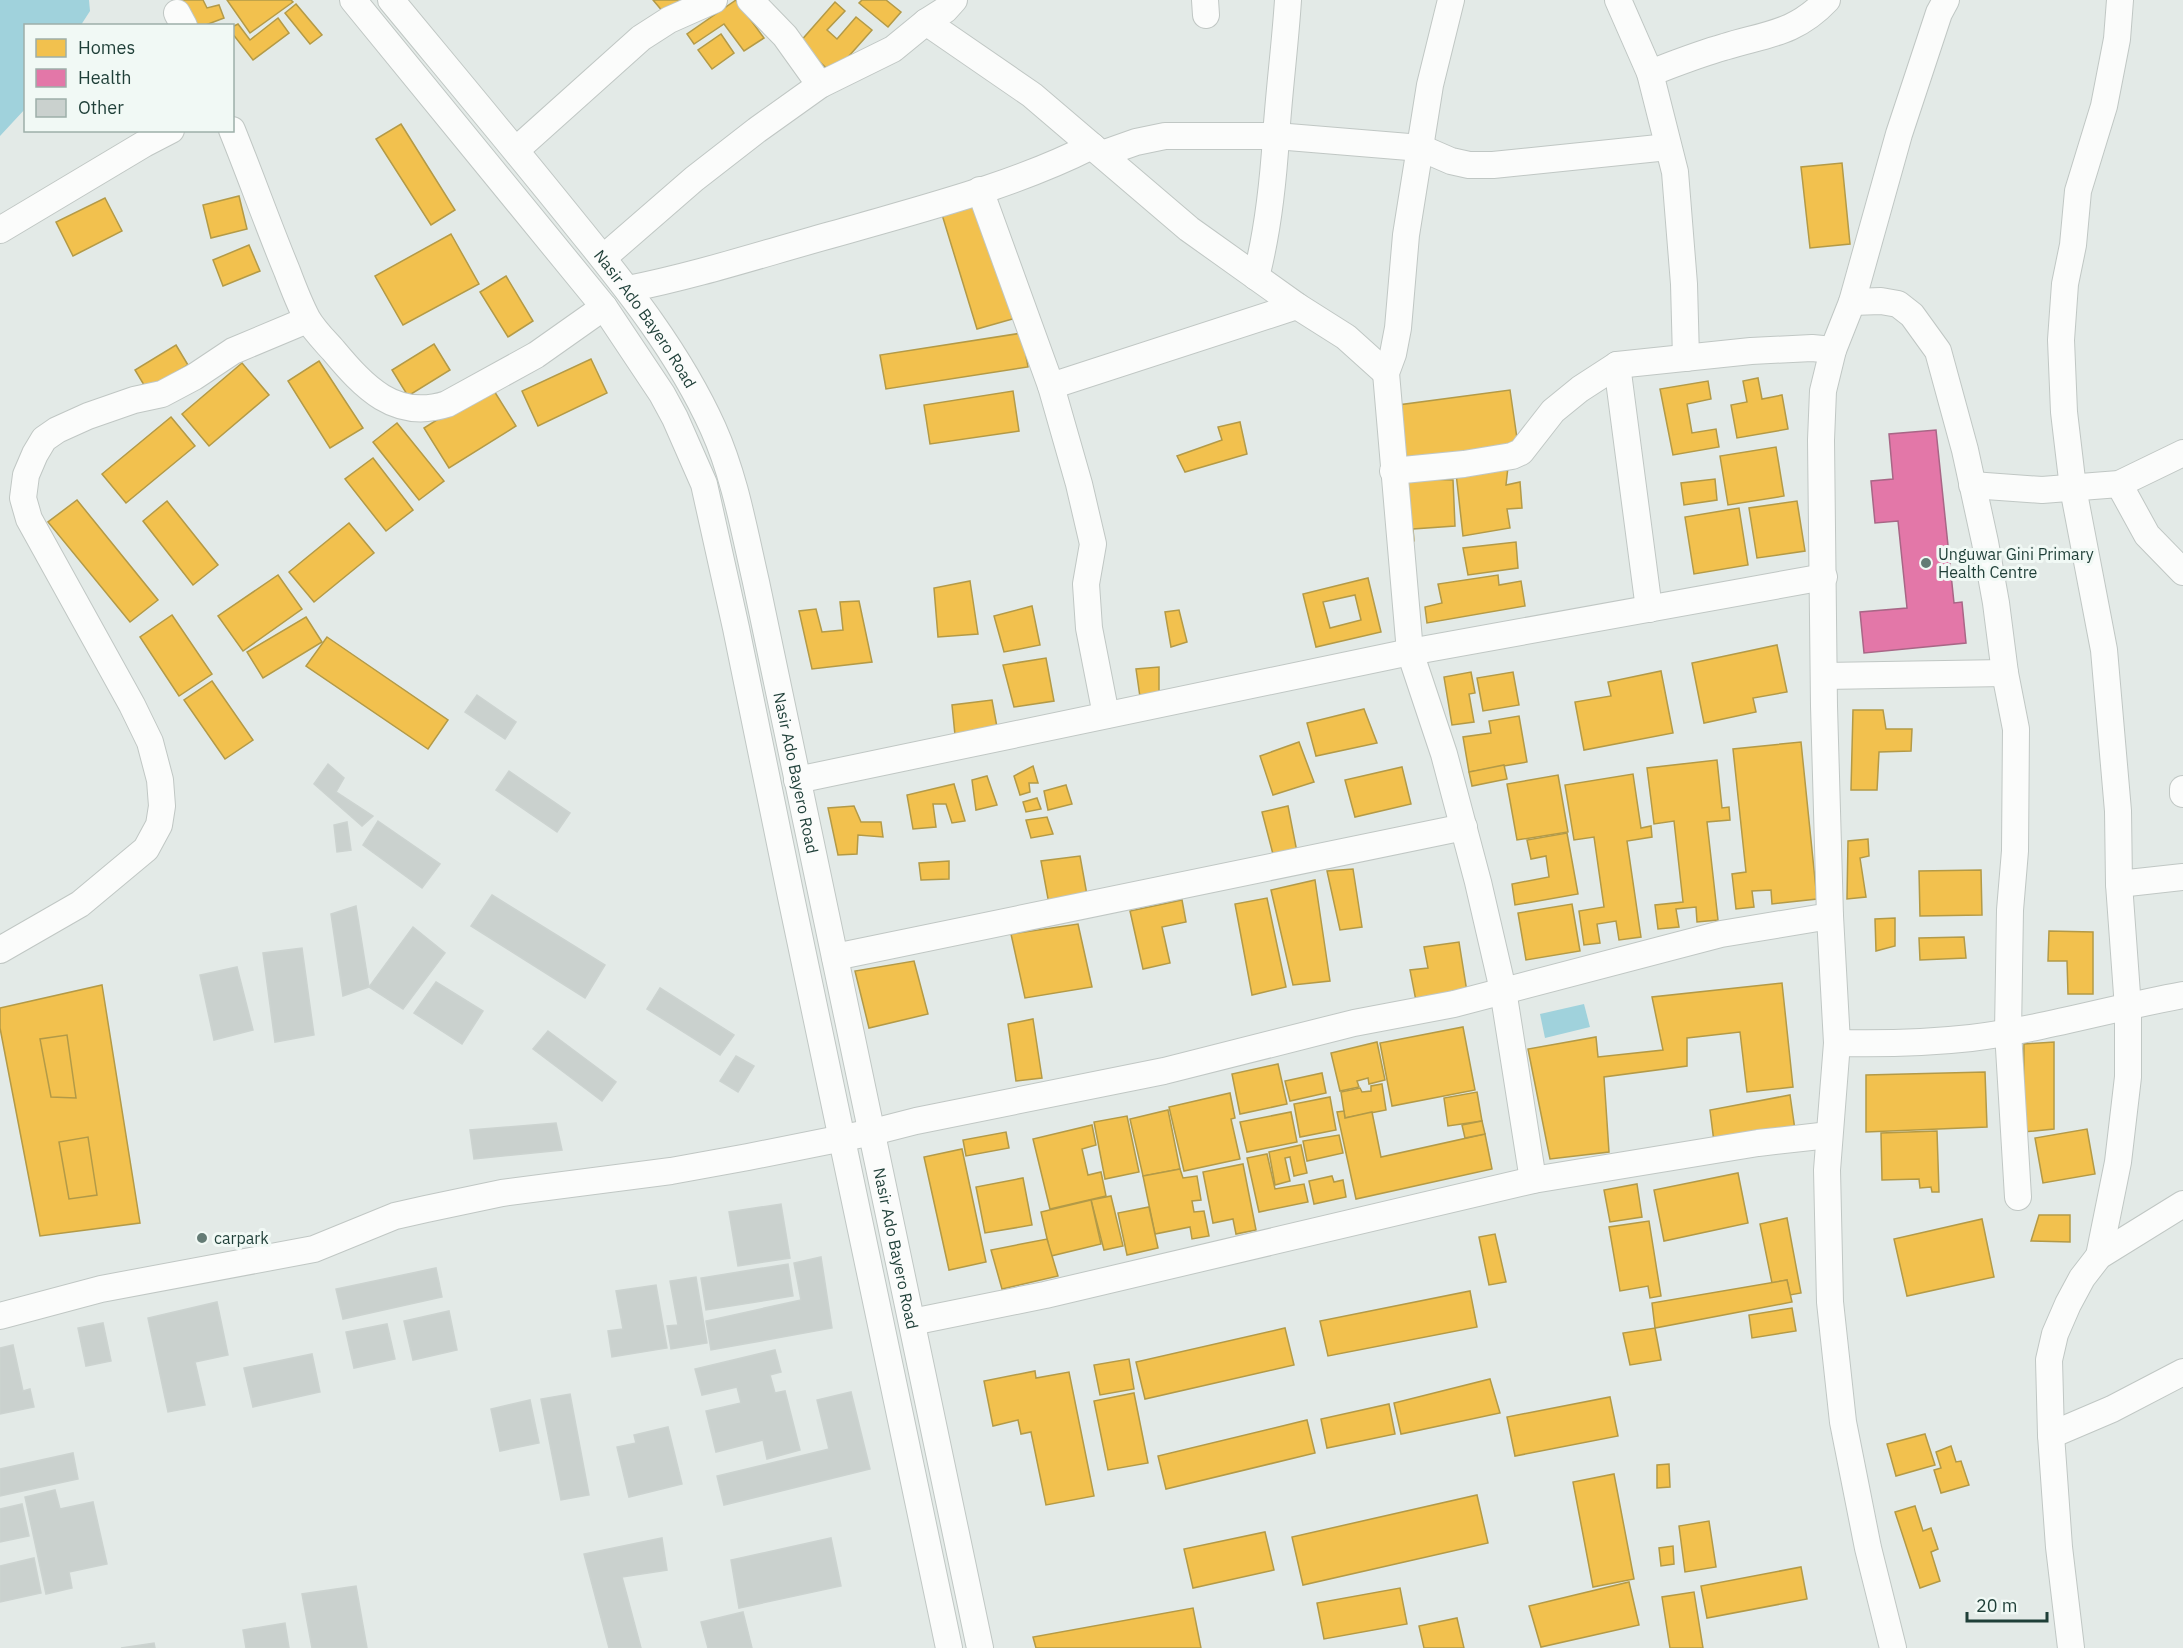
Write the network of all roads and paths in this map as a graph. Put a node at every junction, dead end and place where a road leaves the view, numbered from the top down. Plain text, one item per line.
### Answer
1 (353, 0) edge
2 (391, 0) edge
3 (714, 0) edge
4 (750, 0) edge
5 (1288, 0) edge
6 (1451, 0) edge
7 (1618, 0) edge
8 (1827, 0) edge
9 (1946, 0) edge
10 (2120, 0) edge
11 (940, 8) edge
12 (1650, 73) junction
13 (820, 85) junction
14 (167, 132) edge
15 (232, 132) edge
16 (1276, 136) junction
17 (1668, 147) junction
18 (1421, 148) junction
19 (516, 150) junction
20 (1097, 150) junction
21 (980, 190) junction
22 (0, 230) edge
23 (603, 258) junction
24 (1256, 277) junction
25 (628, 289) junction
26 (1852, 302) junction
27 (1297, 306) junction
28 (604, 307) junction
29 (307, 320) junction
30 (1833, 350) junction
31 (1686, 358) junction
32 (1617, 365) junction
33 (1386, 373) junction
34 (1052, 386) junction
35 (2183, 453) edge
36 (1393, 471) junction
37 (2119, 484) junction
38 (1972, 485) junction
39 (2073, 488) junction
40 (2183, 572) edge
41 (1824, 577) junction
42 (1649, 609) junction
43 (1410, 652) junction
44 (2005, 673) junction
45 (1824, 676) junction
46 (1106, 715) junction
47 (797, 780) junction
48 (2182, 789) edge
49 (2183, 794) edge
50 (1464, 827) junction
51 (2183, 877) edge
52 (2119, 884) junction
53 (1830, 916) junction
54 (0, 950) edge
55 (835, 957) junction
56 (1503, 990) junction
57 (2183, 995) edge
58 (2128, 1008) junction
59 (2008, 1032) junction
60 (1837, 1043) junction
61 (873, 1132) junction
62 (1829, 1135) junction
63 (842, 1137) junction
64 (1533, 1180) junction
65 (2018, 1197) dead end
66 (2183, 1204) edge
67 (2099, 1256) junction
68 (0, 1316) edge
69 (912, 1322) junction
70 (2183, 1372) edge
71 (2051, 1435) junction
72 (949, 1648) edge
73 (980, 1648) edge
74 (1893, 1648) edge
75 (2071, 1648) edge

1 - 28 street
2 - 19 street, Nasir Ado Bayero Road
3 - 19 street
4 - 13 street
5 - 16 street
6 - 18 street
7 - 12 street
8 - 12 street
9 - 26 street
10 - 39 street
11 - 13 street
11 - 20 street
12 - 17 street
13 - 23 street
14 - 22 street
15 - 29 street
16 - 18 street
16 - 20 street
16 - 24 street
17 - 18 street
17 - 31 street
18 - 33 street
19 - 23 street, Nasir Ado Bayero Road
20 - 21 street
20 - 24 street
21 - 25 street
21 - 34 street
23 - 25 street, Nasir Ado Bayero Road
24 - 27 street
25 - 47 street, Nasir Ado Bayero Road
26 - 30 street
26 - 38 street
27 - 33 street
27 - 34 street
28 - 29 street
28 - 63 street
29 - 54 street
30 - 31 street
30 - 41 street
31 - 32 street
32 - 36 street
32 - 42 street
33 - 36 street
34 - 46 street
35 - 37 street
36 - 43 street
37 - 39 street
37 - 40 street
38 - 39 street
38 - 44 street
39 - 52 street
41 - 42 street
41 - 45 street
42 - 43 street
43 - 46 street
43 - 50 street
44 - 45 street
44 - 59 street
45 - 53 street
46 - 47 street
47 - 55 street, Nasir Ado Bayero Road
48 - 49 street
50 - 55 street
50 - 56 street
51 - 52 street
52 - 58 street
53 - 56 street
53 - 60 street
55 - 61 street, Nasir Ado Bayero Road
56 - 61 street
56 - 64 street
57 - 58 street
58 - 59 street
58 - 67 street
59 - 60 street
59 - 65 street
60 - 62 street
61 - 63 street
61 - 69 street, Nasir Ado Bayero Road
62 - 64 street
62 - 74 street
63 - 68 street
63 - 72 street
64 - 69 street
66 - 67 street
67 - 71 street
69 - 73 street, Nasir Ado Bayero Road
70 - 71 street
71 - 75 street

